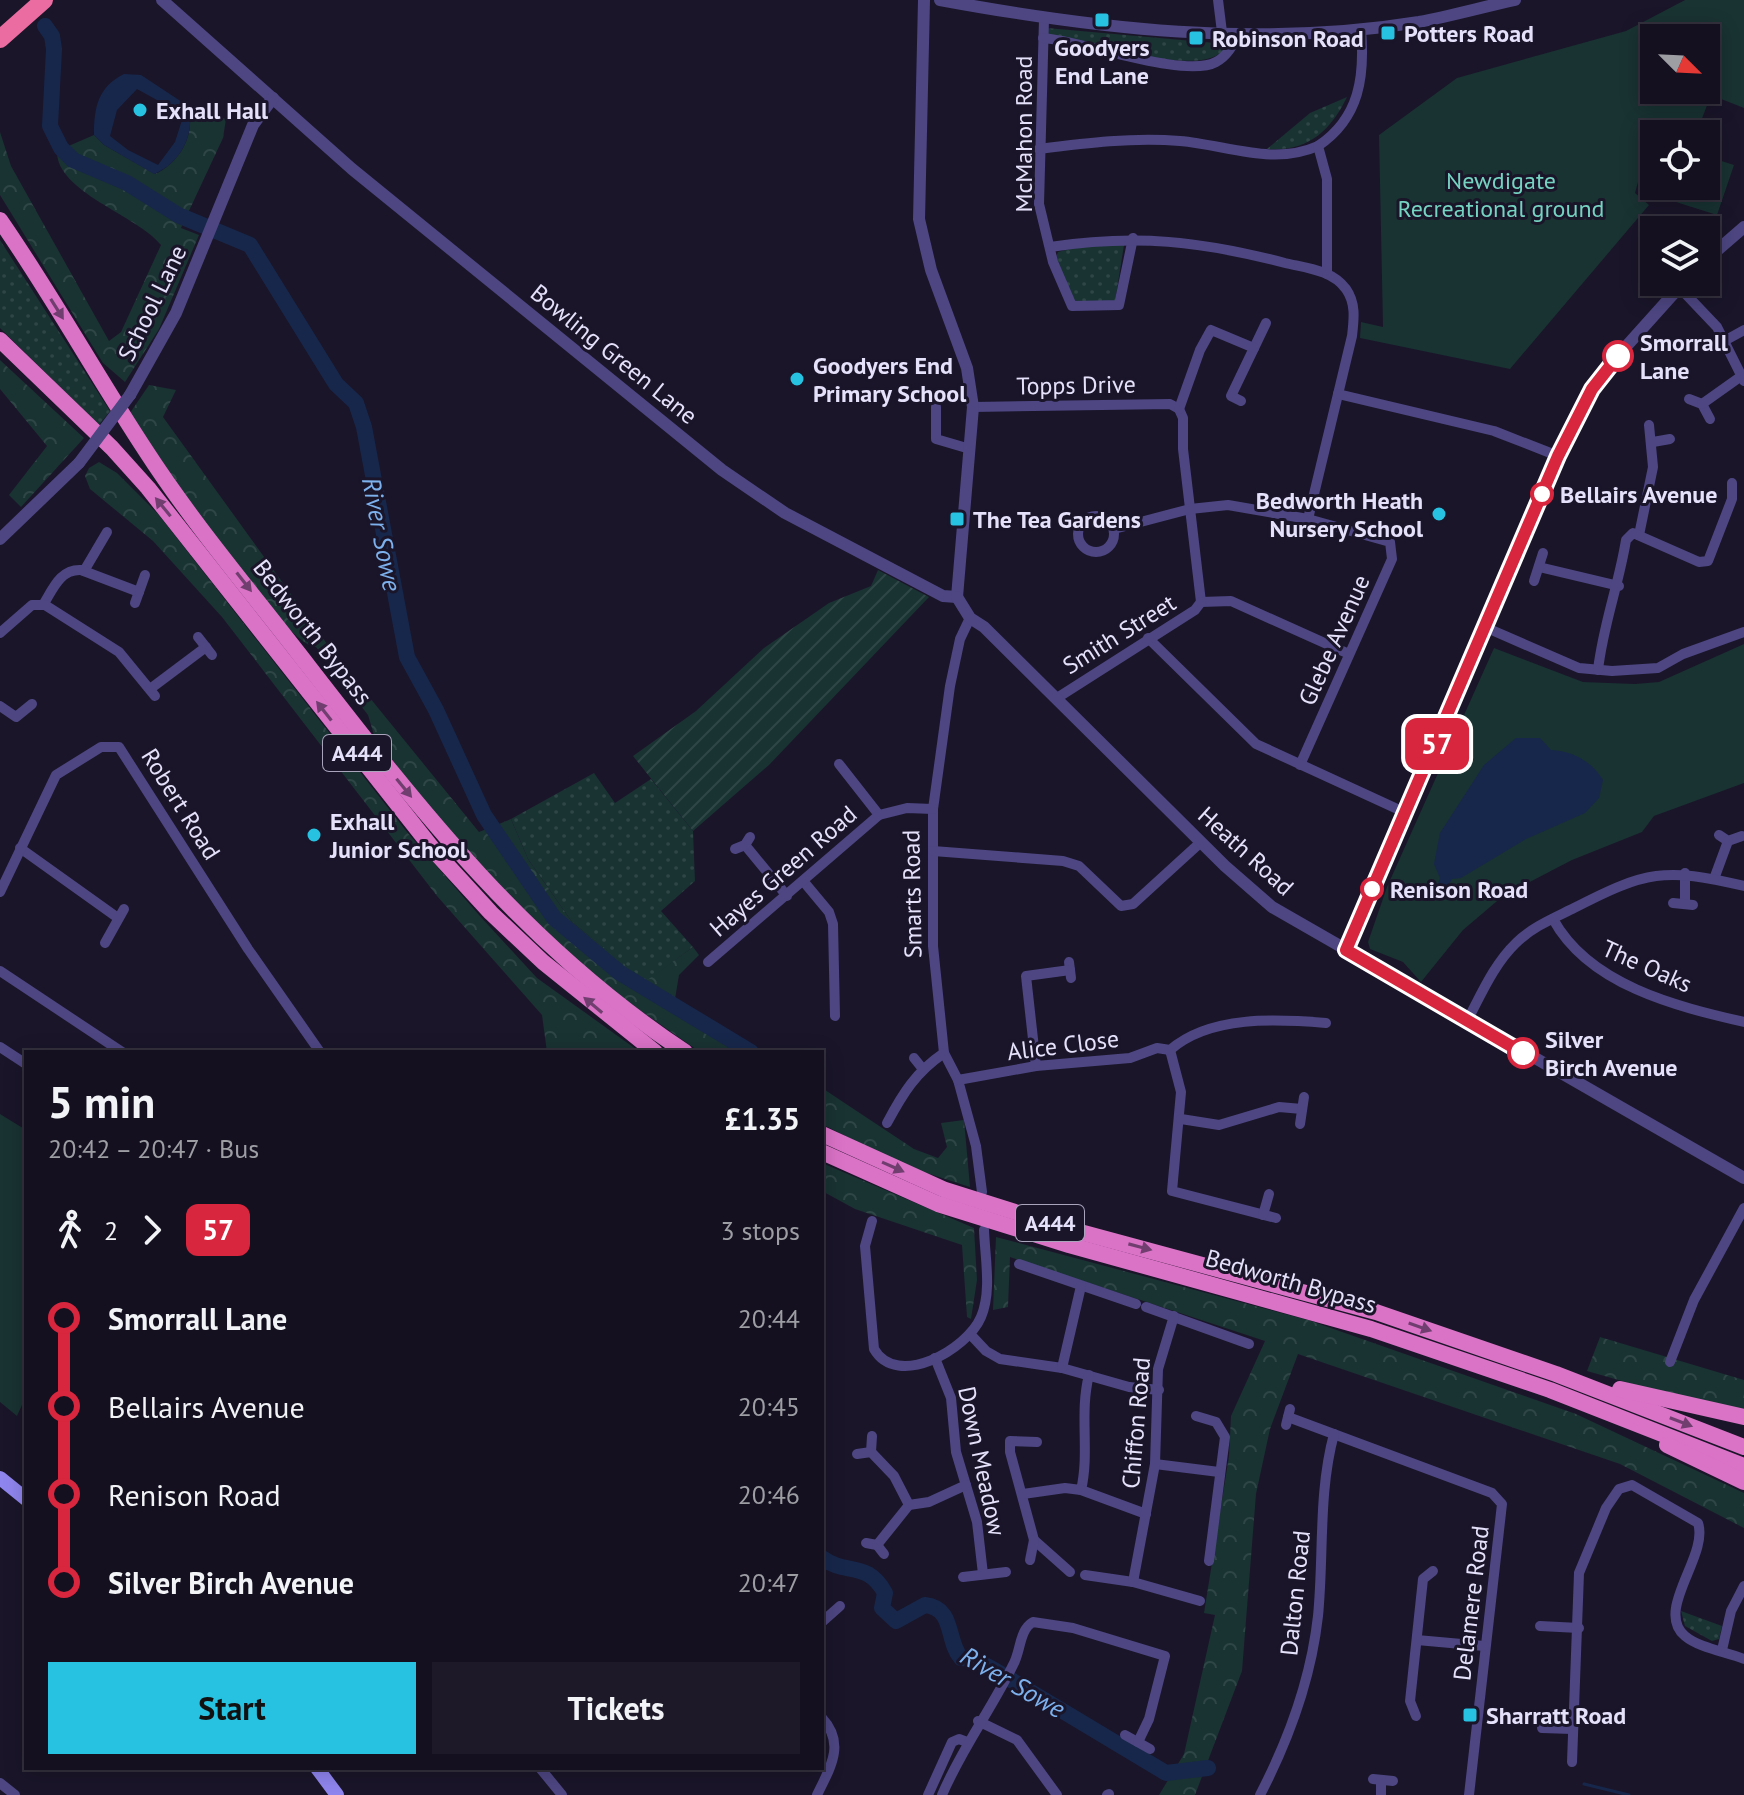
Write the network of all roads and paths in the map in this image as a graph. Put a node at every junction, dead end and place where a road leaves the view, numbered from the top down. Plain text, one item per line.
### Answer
1 (44, 0) edge
2 (162, 0) edge
3 (924, 0) edge
4 (940, 0) edge
5 (1218, 0) edge
6 (1515, 0) edge
7 (1044, 19) junction
8 (1361, 29) junction
9 (1222, 32) junction
10 (1239, 33) junction
11 (1043, 38) junction
12 (0, 39) edge
13 (273, 98) junction
14 (1318, 146) junction
15 (1039, 149) junction
16 (0, 220) edge
17 (1744, 227) edge
18 (1133, 238) junction
19 (1050, 247) junction
20 (1720, 248) edge
21 (1327, 274) junction
22 (1672, 296) edge
23 (1691, 296) edge
24 (1266, 323) dead end
25 (1744, 330) edge
26 (0, 340) edge
27 (1726, 340) junction
28 (1254, 348) junction
29 (1742, 379) edge
30 (1338, 394) junction
31 (1689, 399) dead end
32 (1241, 401) dead end
33 (1702, 404) junction
34 (936, 407) dead end
35 (973, 407) junction
36 (1179, 409) junction
37 (1710, 419) dead end
38 (1649, 425) dead end
39 (1670, 439) dead end
40 (1653, 442) junction
41 (970, 449) junction
42 (1558, 456) junction
43 (1732, 483) dead end
44 (1732, 499) junction
45 (1744, 501) edge
46 (1190, 509) junction
47 (1308, 519) junction
48 (1114, 529) dead end
49 (107, 532) dead end
50 (1639, 535) junction
51 (0, 539) edge
52 (1543, 553) dead end
53 (1539, 567) junction
54 (84, 571) junction
55 (145, 575) dead end
56 (1534, 581) dead end
57 (1619, 586) junction
58 (957, 597) junction
59 (1201, 602) junction
60 (43, 605) junction
61 (970, 618) junction
62 (1487, 628) junction
63 (1744, 632) edge
64 (0, 633) edge
65 (198, 637) dead end
66 (1148, 638) junction
67 (1349, 654) junction
68 (1598, 670) junction
69 (1057, 698) junction
70 (32, 704) dead end
71 (0, 706) edge
72 (838, 763) dead end
73 (1300, 765) junction
74 (933, 809) junction
75 (1406, 813) junction
76 (879, 815) junction
77 (1742, 836) dead end
78 (1201, 842) junction
79 (743, 844) dead end
80 (20, 848) junction
81 (933, 851) junction
82 (1685, 873) junction
83 (1714, 879) junction
84 (804, 882) junction
85 (1744, 886) edge
86 (0, 892) edge
87 (787, 896) junction
88 (1673, 903) dead end
89 (1553, 919) junction
90 (105, 943) dead end
91 (1346, 950) junction
92 (708, 962) dead end
93 (1070, 970) dead end
94 (0, 971) edge
95 (836, 1017) dead end
96 (1467, 1021) junction
97 (1744, 1022) edge
98 (1326, 1023) dead end
99 (0, 1047) edge
100 (119, 1050) edge
101 (319, 1050) edge
102 (652, 1050) edge
103 (682, 1050) edge
104 (1170, 1050) junction
105 (944, 1053) junction
106 (914, 1058) dead end
107 (24, 1063) edge
108 (1036, 1066) junction
109 (922, 1068) junction
110 (958, 1080) junction
111 (1304, 1097) dead end
112 (1302, 1109) junction
113 (1181, 1119) junction
114 (887, 1123) dead end
115 (1300, 1124) dead end
116 (824, 1135) edge
117 (824, 1153) edge
118 (1744, 1178) edge
119 (982, 1192) dead end
120 (1269, 1194) dead end
121 (1744, 1208) edge
122 (1263, 1215) junction
123 (1276, 1218) dead end
124 (872, 1221) dead end
125 (984, 1230) dead end
126 (1019, 1264) dead end
127 (1081, 1286) junction
128 (1284, 1294) junction
129 (1174, 1316) junction
130 (970, 1334) junction
131 (1249, 1344) dead end
132 (935, 1358) junction
133 (1670, 1362) dead end
134 (1062, 1368) junction
135 (1089, 1375) junction
136 (1553, 1382) junction
137 (1159, 1390) junction
138 (1196, 1416) dead end
139 (1288, 1417) dead end
140 (1744, 1417) edge
141 (1334, 1434) junction
142 (872, 1436) dead end
143 (1037, 1442) dead end
144 (1744, 1447) edge
145 (871, 1452) junction
146 (857, 1454) dead end
147 (1155, 1464) junction
148 (1744, 1466) edge
149 (1219, 1472) junction
150 (0, 1478) edge
151 (1744, 1482) edge
152 (966, 1485) junction
153 (1081, 1490) junction
154 (1023, 1494) junction
155 (24, 1497) edge
156 (909, 1505) junction
157 (1146, 1514) junction
158 (1034, 1540) junction
159 (876, 1547) dead end
160 (1030, 1560) dead end
161 (1209, 1561) dead end
162 (1433, 1571) dead end
163 (1006, 1572) dead end
164 (1070, 1572) dead end
165 (983, 1574) junction
166 (1085, 1575) dead end
167 (963, 1577) dead end
168 (1133, 1582) junction
169 (1744, 1586) edge
170 (1200, 1601) dead end
171 (840, 1606) dead end
172 (824, 1620) edge
173 (1540, 1626) dead end
174 (1579, 1628) junction
175 (1417, 1640) junction
176 (1484, 1646) junction
177 (1722, 1650) junction
178 (1744, 1659) edge
179 (1416, 1716) dead end
180 (824, 1720) edge
181 (978, 1721) junction
182 (1542, 1728) dead end
183 (1572, 1729) junction
184 (1125, 1735) dead end
185 (967, 1742) junction
186 (1138, 1742) junction
187 (1150, 1749) dead end
188 (1572, 1762) dead end
189 (318, 1770) edge
190 (542, 1770) edge
191 (1393, 1781) dead end
192 (0, 1783) edge
193 (15, 1795) edge
194 (337, 1795) edge
195 (562, 1795) edge
196 (817, 1795) edge
197 (928, 1795) edge
198 (942, 1795) edge
199 (1057, 1795) edge
200 (1260, 1795) edge
201 (1381, 1795) edge
202 (1469, 1795) edge

1 - 12 highway
2 - 13 street, Bowling Green Lane
3 - 35 street
4 - 7 street
5 - 9 street
6 - 8 street
7 - 9 street
7 - 11 street, McMahon Road
8 - 10 street
8 - 14 street
9 - 10 street
10 - 11 street
11 - 15 street, McMahon Road
13 - 51 street, School Lane, bridge
13 - 58 street, Bowling Green Lane
14 - 15 street
14 - 21 street
15 - 19 street, McMahon Road
16 -> 103 highway, Bedworth Bypass / A444
17 - 20 street
18 - 19 street
18 - 19 street, McMahon Road
18 - 21 street
21 - 30 street
22 - 42 street
23 - 27 street
24 - 28 street
25 - 27 street
102 -> 26 highway, Bedworth Bypass / A444
27 - 29 street
28 - 32 street
28 - 36 street
29 - 33 street
30 - 42 street
30 - 47 street
31 - 33 street
33 - 37 street
34 - 41 street
35 - 36 street, Topps Drive
35 - 41 street
36 - 46 street
38 - 40 street
39 - 40 street
40 - 50 street
41 - 58 street
42 - 62 street
43 - 44 street
44 - 45 street
44 - 50 street
46 - 47 street, Glebe Avenue
46 - 48 street, Glebe Avenue
46 - 59 street
47 - 67 street, Glebe Avenue
49 - 54 street
50 - 57 street
52 - 53 street
53 - 56 street
53 - 57 street
54 - 55 street
54 - 60 street
57 - 68 street
58 - 61 street
59 - 66 street, Smith Street
59 - 67 street
60 - 64 street
60 - 65 street
61 - 69 street, Heath Road
61 - 74 street, Smarts Road
62 - 68 street
62 - 75 street
63 - 68 street
66 - 69 street, Smith Street
66 - 73 street
67 - 73 street, Glebe Avenue
69 - 78 street, Heath Road
70 - 71 street
72 - 76 street
73 - 75 street
74 - 76 street, Hayes Green Road
74 - 81 street, Smarts Road
75 - 91 street
76 - 84 street, Hayes Green Road
77 - 83 street
78 - 81 street
78 - 91 street, Heath Road
79 - 87 street
80 - 86 street, Robert Road
80 - 90 street
80 - 101 street, Robert Road
81 - 105 street, Smarts Road
82 - 83 street
82 - 88 street
82 - 89 street
83 - 85 street
84 - 87 street, Hayes Green Road
84 - 95 street
87 - 92 street, Hayes Green Road
89 - 96 street
89 - 97 street, The Oaks
91 - 96 street, Heath Road
93 - 108 street
94 - 100 street
96 - 118 street, Heath Road
98 - 104 street, Alice Close
99 - 107 street
104 - 108 street, Alice Close
104 - 113 street
105 - 109 street
105 - 110 street, Smarts Road
106 - 109 street
108 - 110 street, Alice Close
109 - 114 street
110 - 119 street, Smarts Road
111 - 112 street
112 - 113 street
112 - 115 street
113 - 122 street
116 -> 128 highway, Bedworth Bypass / A444
117 - 128 highway, Bedworth Bypass / A444
120 - 122 street
121 - 133 street
122 - 123 street
124 - 132 street
125 - 130 street
126 - 127 street
127 - 129 street
127 - 134 street
128 - 136 highway, Bedworth Bypass / A444
128 -> 136 highway, Bedworth Bypass / A444
129 - 131 street
129 - 137 street, Chiffon Road
130 - 132 street
130 - 134 street
132 - 152 street, Down Meadow
134 - 135 street
135 - 137 street
135 - 153 street
136 - 140 highway
136 -> 144 highway, Bedworth Bypass / A444
136 - 148 highway, Bedworth Bypass / A444
136 - 151 highway
137 - 147 street, Chiffon Road
138 - 149 street
139 - 141 street, Delamere Road
141 - 176 street, Delamere Road
141 - 200 street, Dalton Road
142 - 145 street
143 - 154 street
145 - 146 street
145 - 156 street
147 - 149 street
147 - 157 street, Chiffon Road
149 - 161 street
150 - 155 main road
152 - 156 street
152 - 165 street, Down Meadow
153 - 154 street
153 - 157 street
154 - 158 street
156 - 159 street
157 - 168 street, Chiffon Road
158 - 160 street
158 - 164 street
162 - 175 street
163 - 165 street, Down Meadow
165 - 167 street, Down Meadow
166 - 168 street
168 - 170 street
169 - 177 street
171 - 172 street
173 - 174 street
174 - 177 street
174 - 183 street
175 - 176 street
175 - 179 street
176 - 202 street, Delamere Road
177 - 178 street
180 - 196 street
181 - 185 street
181 - 186 street
181 - 199 street
182 - 183 street
183 - 188 street
184 - 186 street
185 - 197 street
185 - 198 street
186 - 187 street
189 - 194 main road
190 - 195 street
191 - 201 street
192 - 193 street

